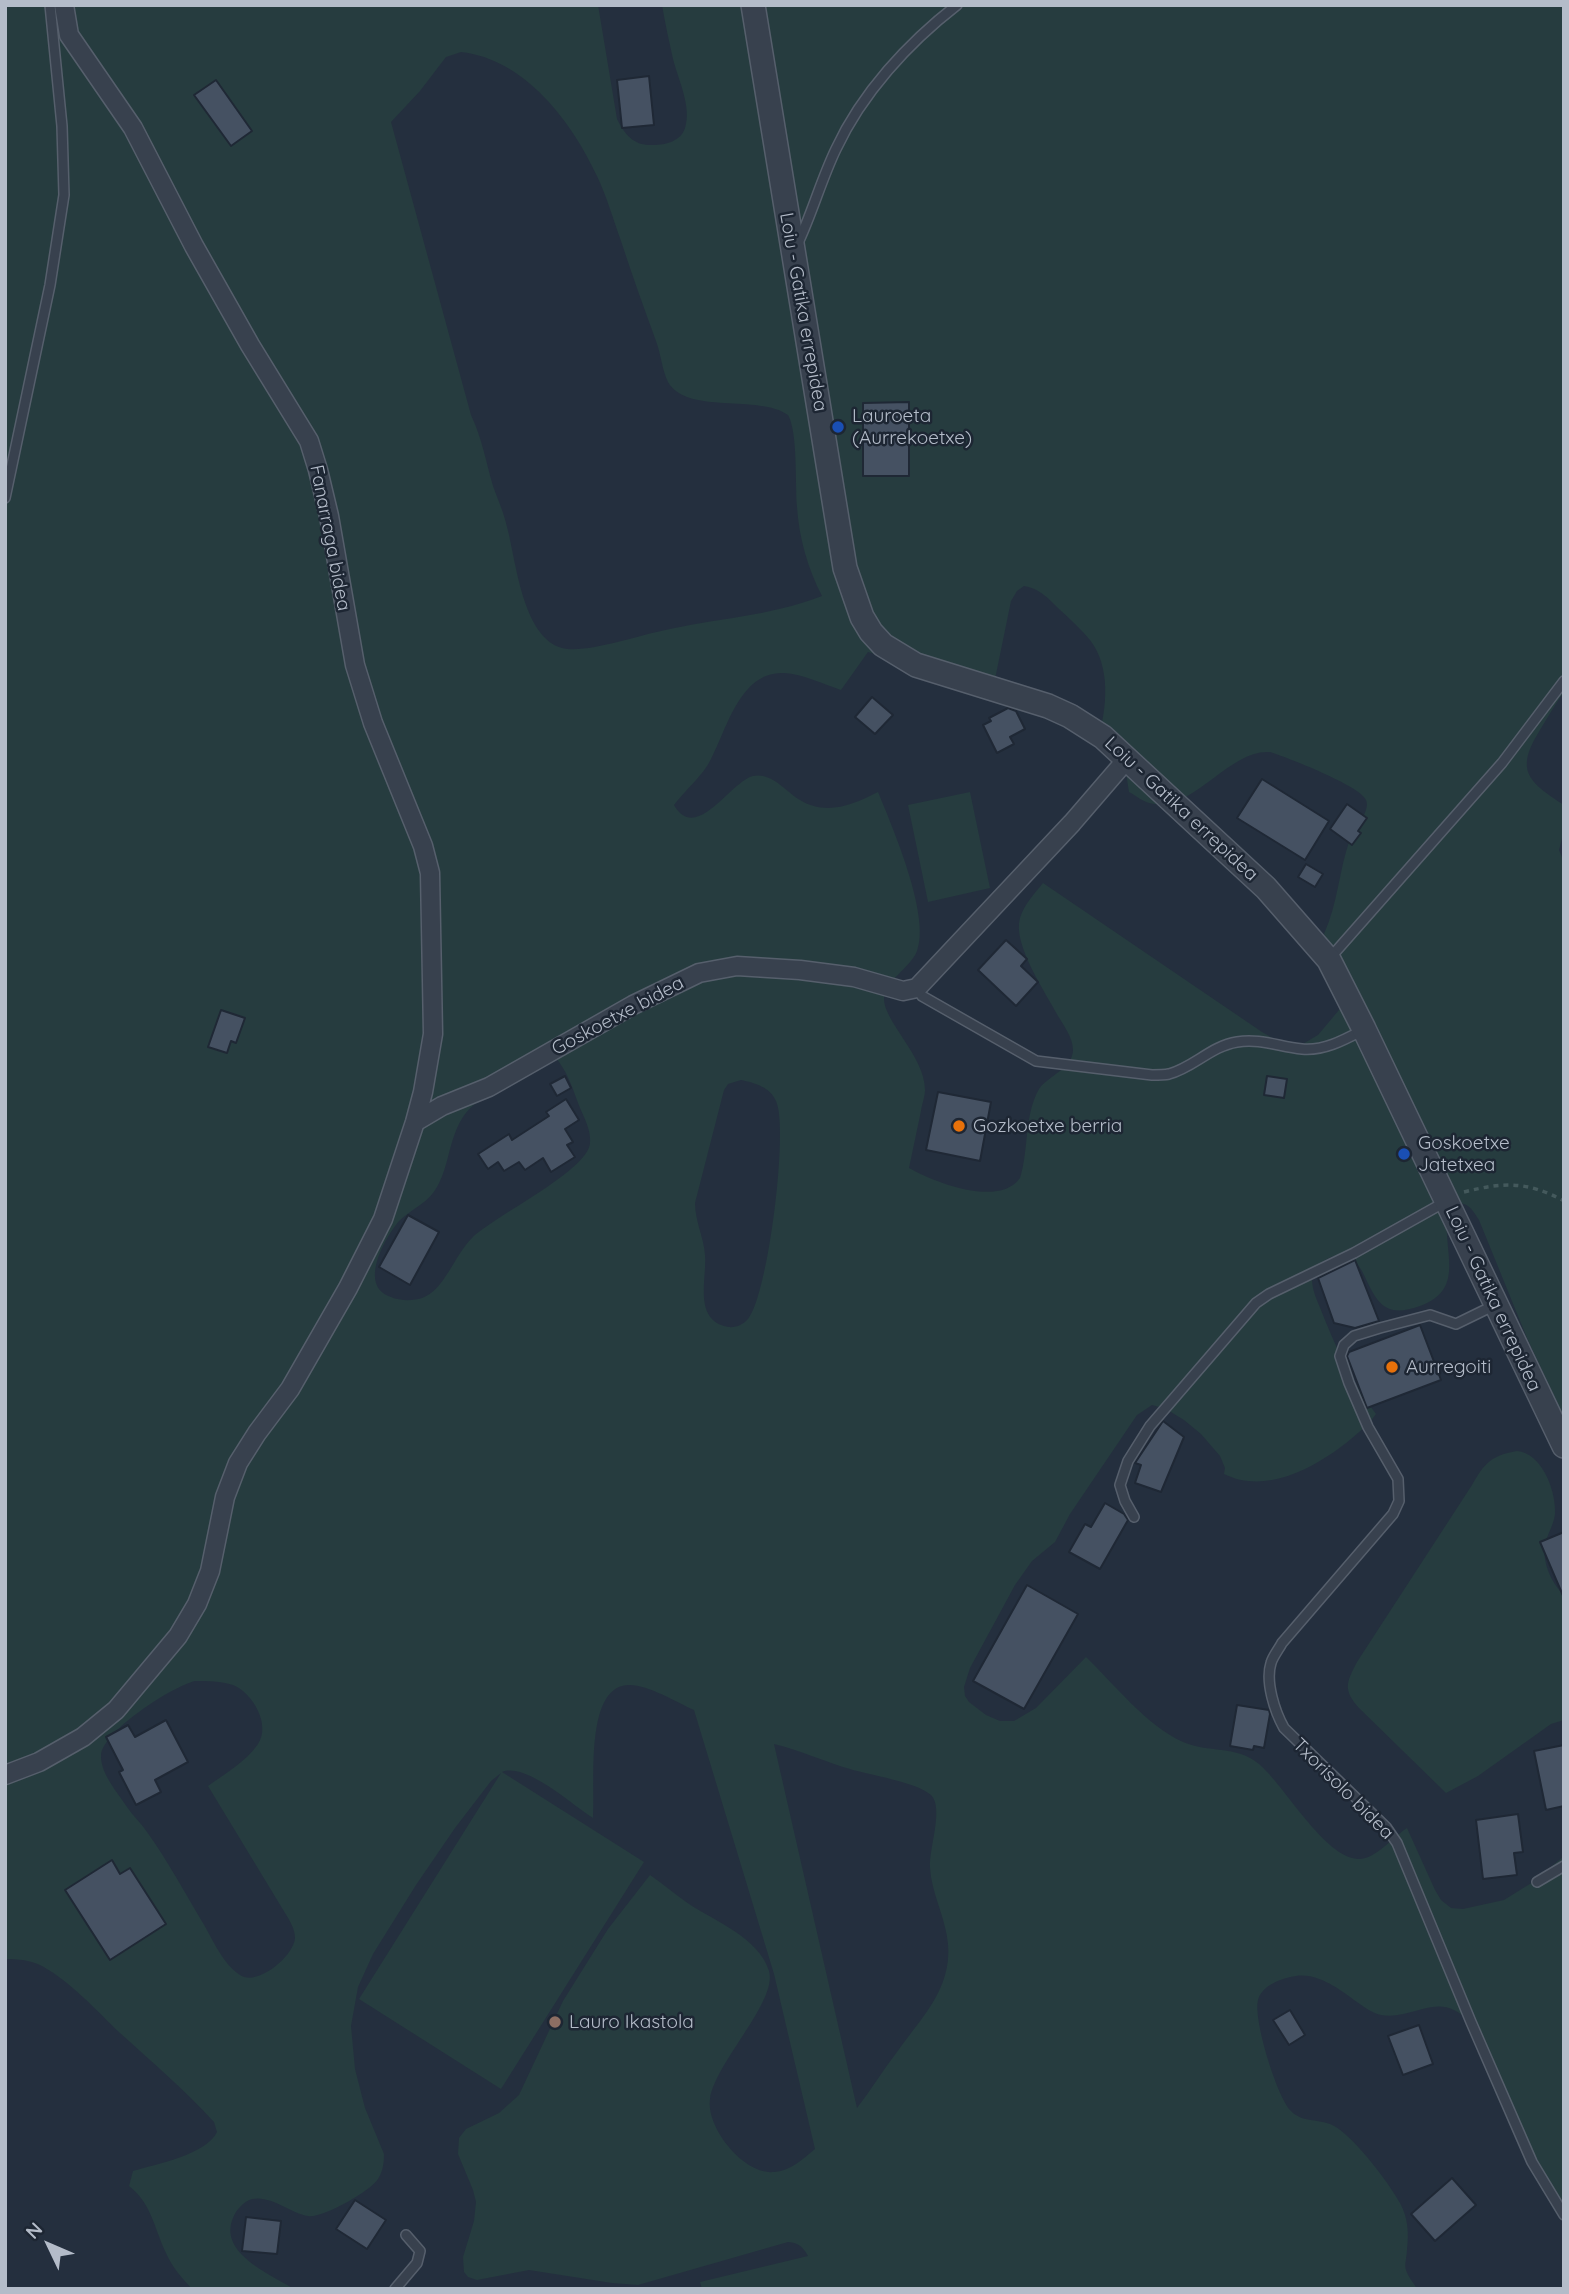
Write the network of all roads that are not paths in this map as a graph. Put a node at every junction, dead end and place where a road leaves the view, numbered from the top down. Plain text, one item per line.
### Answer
1 (50, 5) edge
2 (64, 5) edge
3 (752, 5) edge
4 (957, 5) edge
5 (793, 252) junction
6 (5, 498) edge
7 (1564, 681) edge
8 (1128, 758) junction
9 (1329, 960) junction
10 (917, 988) junction
11 (1364, 1029) junction
12 (415, 1122) junction
13 (1447, 1201) junction
14 (1496, 1304) junction
15 (1564, 1446) edge
16 (1134, 1517) dead end
17 (5, 1775) edge
18 (1564, 1866) edge
19 (1537, 1882) dead end
20 (1564, 2216) edge
21 (407, 2235) dead end
22 (395, 2289) edge

1 - 6 lane
2 - 12 street, Fanarraga bidea
3 - 5 street, Loiu - Gatika errepidea
4 - 5 lane
5 - 8 street, Loiu - Gatika errepidea
7 - 9 lane
8 - 9 street, Loiu - Gatika errepidea
8 - 10 street
9 - 11 street, Loiu - Gatika errepidea
10 - 11 lane
10 - 12 street, Goskoetxe bidea
11 - 13 street, Loiu - Gatika errepidea
12 - 17 street, Fanarraga bidea
13 - 14 street, Loiu - Gatika errepidea
13 - 16 lane
14 - 15 street, Loiu - Gatika errepidea
14 - 20 lane, Txorisolo bidea
18 - 19 lane
21 - 22 lane

